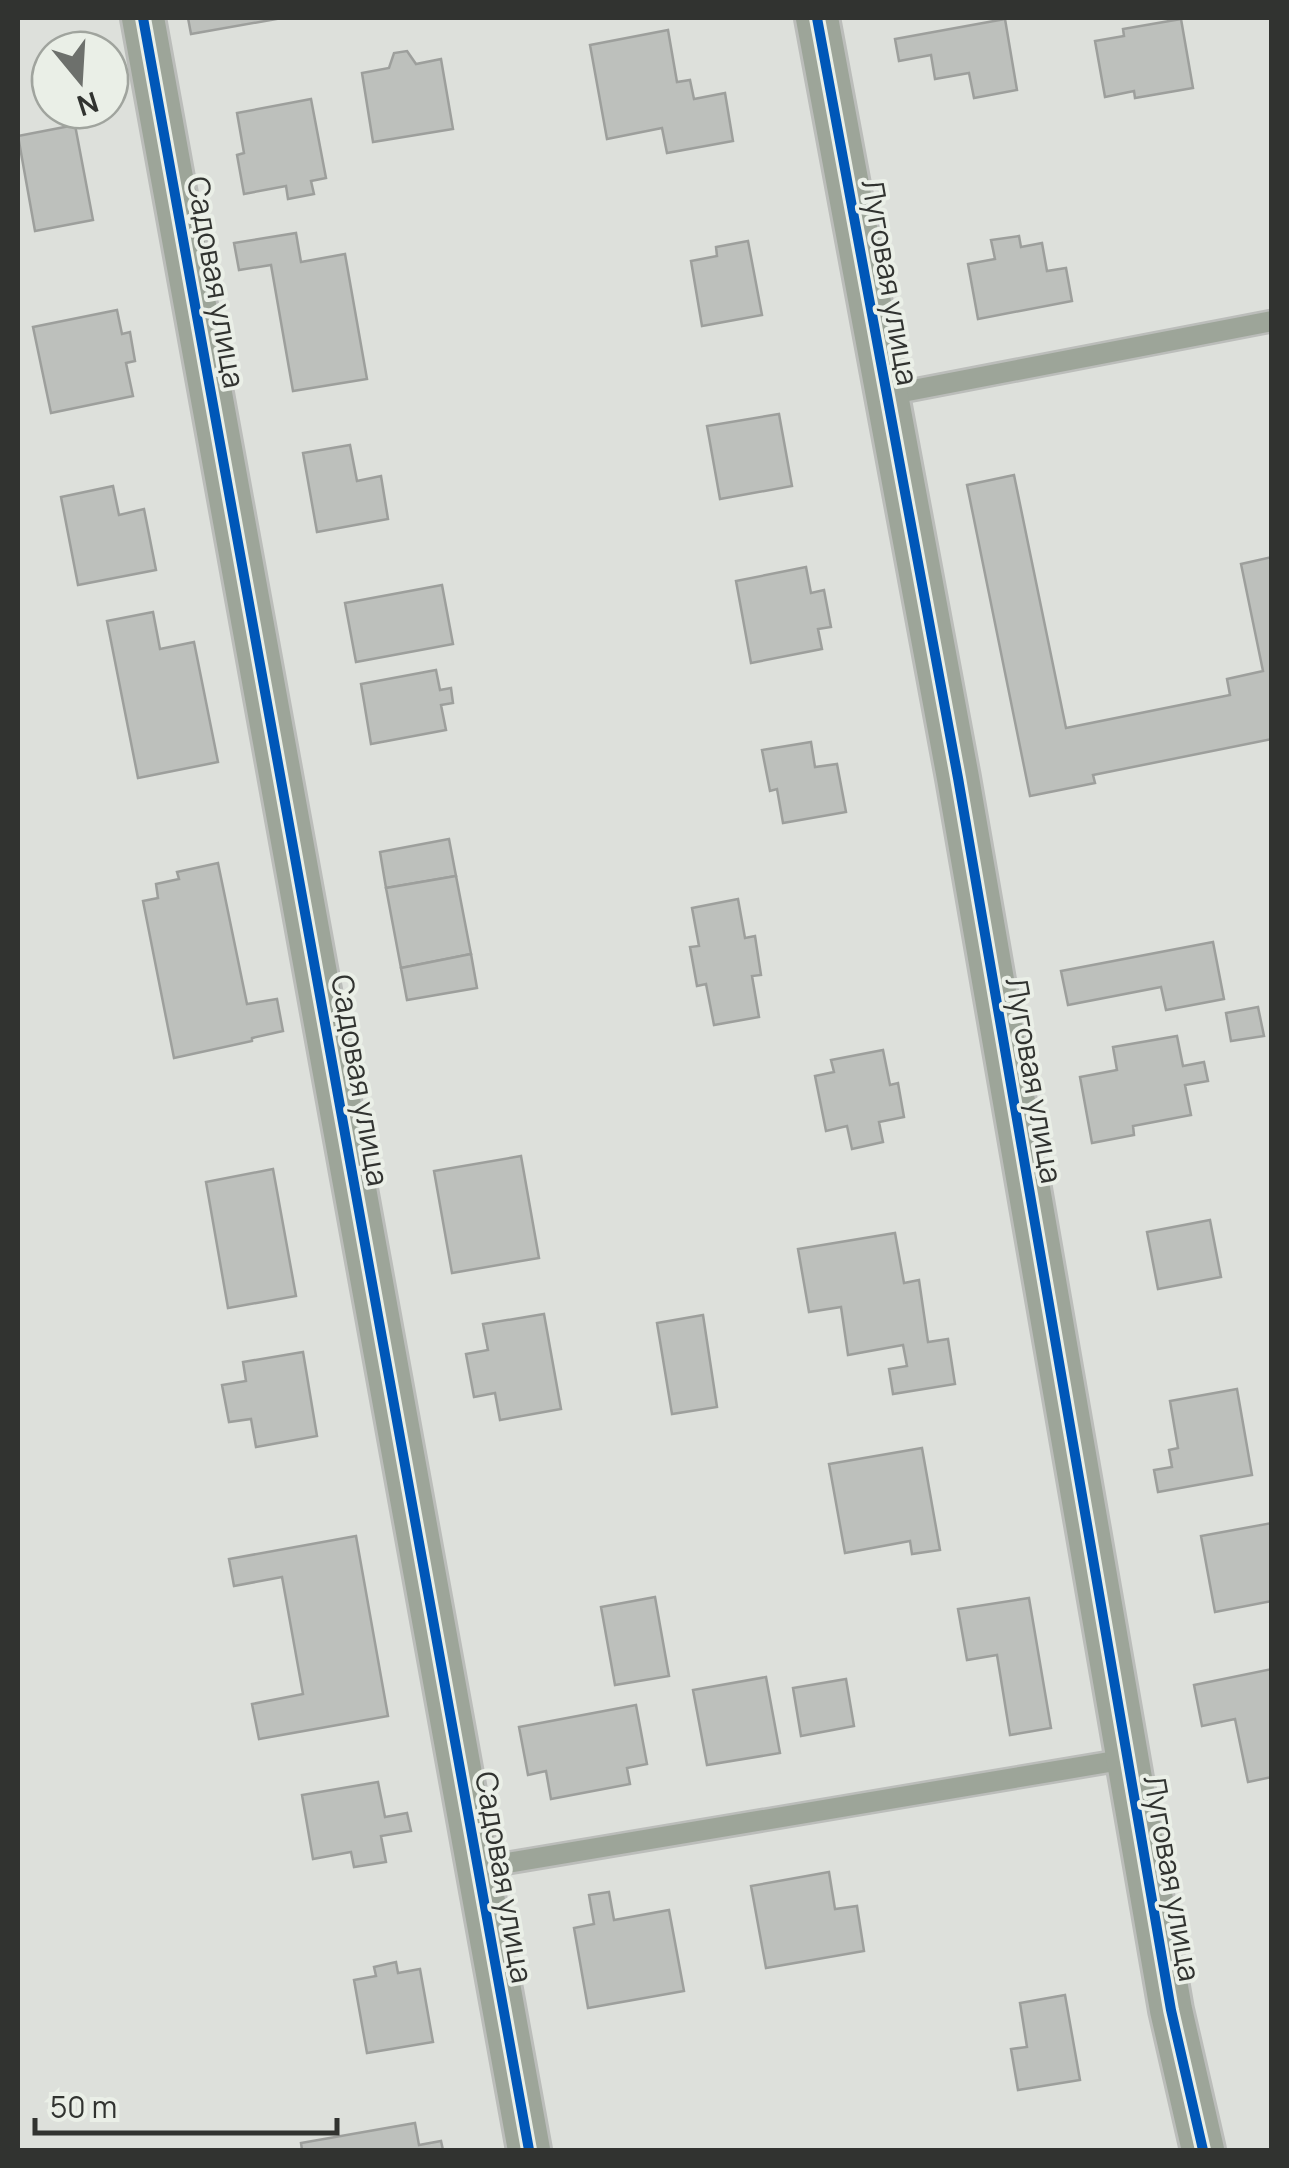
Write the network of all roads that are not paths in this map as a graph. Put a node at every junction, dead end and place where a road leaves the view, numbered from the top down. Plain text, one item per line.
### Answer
1 (143, 18) edge
2 (817, 18) edge
3 (1272, 321) edge
4 (887, 395) junction
5 (1127, 1759) junction
6 (478, 1868) junction
7 (529, 2150) edge
8 (1204, 2150) edge

1 - 6 street, Садовая улица
2 - 4 street, Луговая улица
3 - 4 lane
4 - 5 street, Луговая улица
5 - 6 lane
5 - 8 street, Луговая улица
6 - 7 street, Садовая улица

